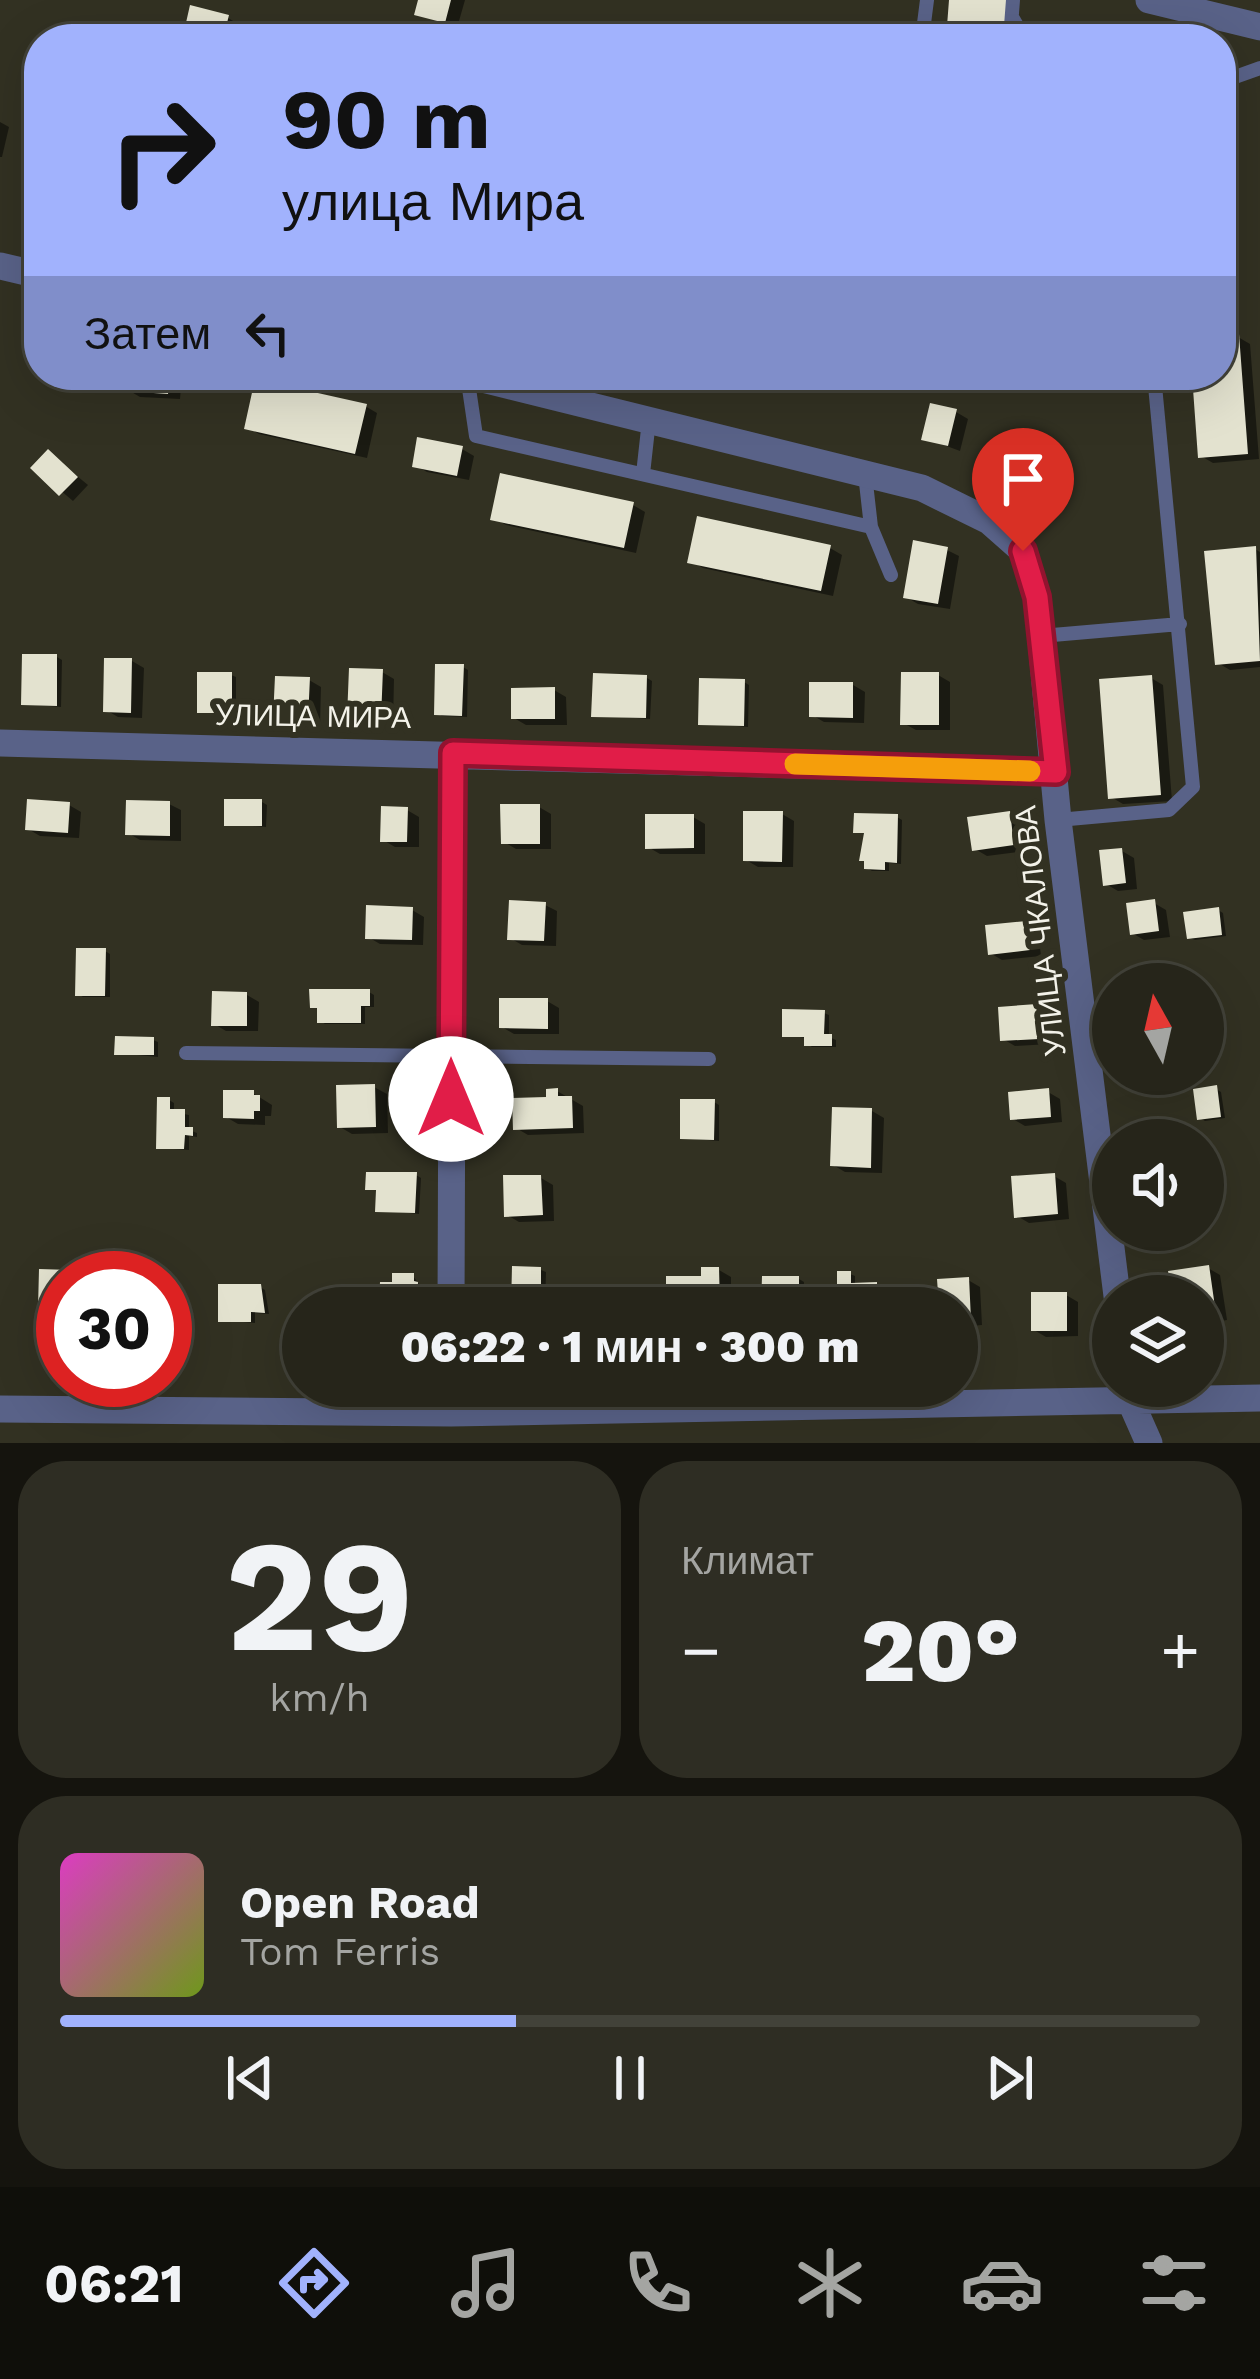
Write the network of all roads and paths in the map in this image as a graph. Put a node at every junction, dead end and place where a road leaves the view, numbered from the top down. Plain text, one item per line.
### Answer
1 (1013, 0) edge
2 (1149, 0) edge
3 (1012, 17) junction
4 (1011, 24) edge
5 (1016, 24) edge
6 (1260, 27) edge
7 (469, 390) edge
8 (549, 390) edge
9 (1156, 390) edge
10 (649, 420) junction
11 (643, 474) junction
12 (865, 474) junction
13 (871, 526) junction
14 (891, 575) dead end
15 (1180, 624) junction
16 (1041, 635) junction
17 (0, 742) edge
18 (453, 753) junction
19 (1056, 772) junction
20 (1058, 820) junction
21 (186, 1053) dead end
22 (452, 1057) junction
23 (709, 1059) dead end
24 (1114, 1275) edge
25 (451, 1287) edge
26 (1092, 1393) edge
27 (978, 1394) edge
28 (1224, 1397) edge
29 (1260, 1398) edge
30 (282, 1403) edge
31 (1135, 1407) edge
32 (0, 1409) edge
33 (1149, 1443) edge

1 - 3 lane
2 - 6 street
3 - 4 lane
3 - 5 lane
7 - 11 lane
8 - 10 street, УЛИЦА ЧКАЛОВА
9 - 15 lane
10 - 11 lane
10 - 12 street, УЛИЦА ЧКАЛОВА
11 - 13 lane
12 - 13 lane
12 - 16 street, УЛИЦА ЧКАЛОВА
13 - 14 lane
15 - 16 lane
15 - 20 lane
16 - 19 street, УЛИЦА ЧКАЛОВА
17 - 18 street, УЛИЦА МИРА
18 - 19 street, УЛИЦА МИРА
18 - 22 street
19 - 20 street, УЛИЦА ЧКАЛОВА
20 - 24 street, УЛИЦА ЧКАЛОВА
21 - 22 lane
22 - 23 lane
22 - 25 street
26 - 27 street
28 - 29 street
30 - 32 street
31 - 33 street

